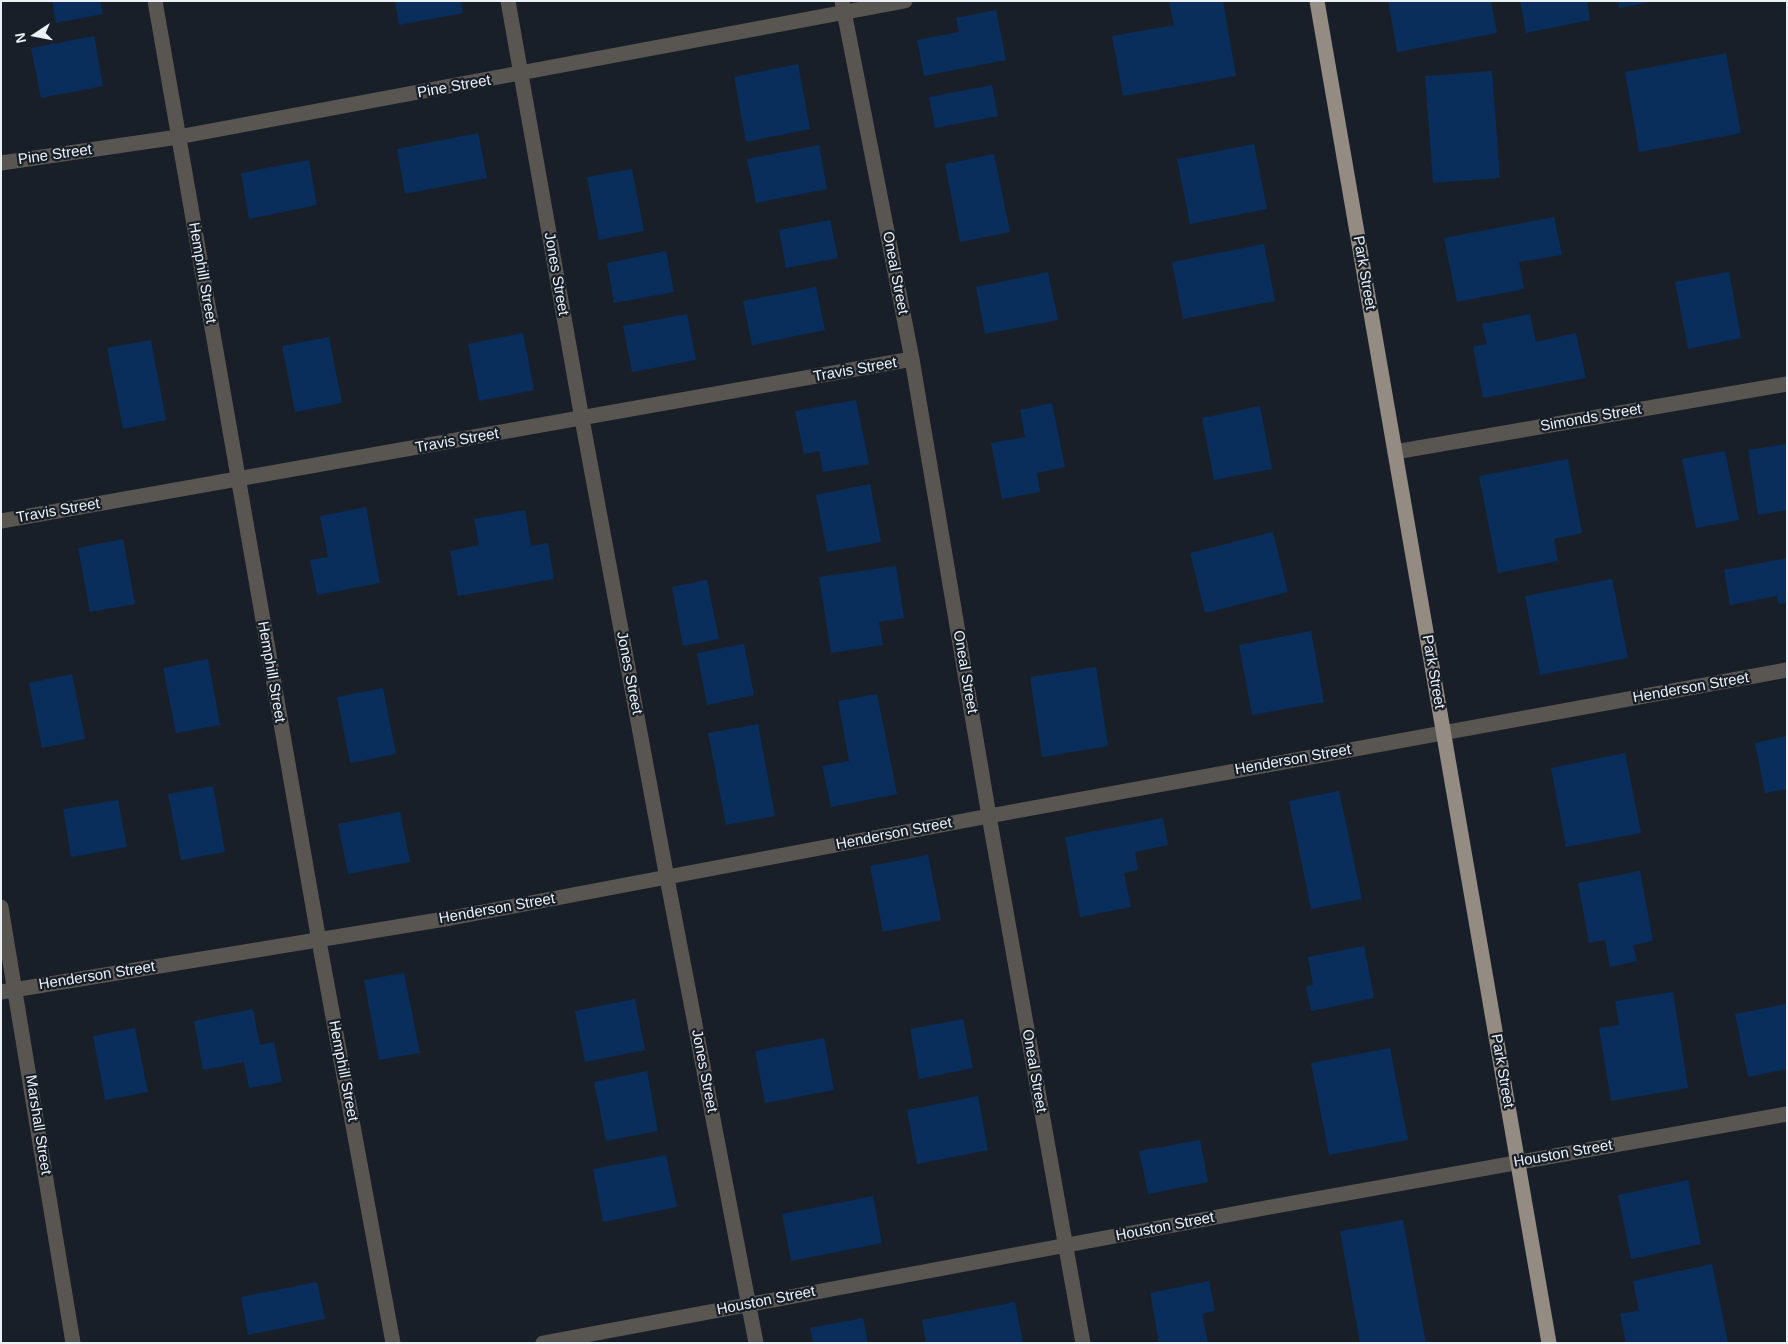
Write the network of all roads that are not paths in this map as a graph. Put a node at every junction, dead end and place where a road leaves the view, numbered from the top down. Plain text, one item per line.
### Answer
1 (155, 1) edge
2 (508, 1) edge
3 (905, 1) edge
4 (1317, 1) edge
5 (843, 7) edge
6 (520, 74) junction
7 (178, 137) junction
8 (1, 163) edge
9 (912, 359) junction
10 (1787, 384) edge
11 (582, 419) junction
12 (1395, 452) junction
13 (238, 480) junction
14 (1, 521) edge
15 (1787, 670) edge
16 (1443, 733) junction
17 (989, 816) junction
18 (667, 878) junction
19 (1, 907) edge
20 (318, 941) junction
21 (9, 991) edge
22 (1787, 1114) edge
23 (1517, 1162) junction
24 (1065, 1246) junction
25 (748, 1304) junction
26 (73, 1343) edge
27 (393, 1343) edge
28 (543, 1343) edge
29 (756, 1343) edge
30 (1083, 1343) edge
31 (1549, 1343) edge

1 - 7 street, Hemphill Street
2 - 6 street, Jones Street
3 - 5 street, Pine Street
4 - 12 main road, Park Street
5 - 6 street, Pine Street
5 - 9 street, Oneal Street
6 - 7 street, Pine Street
6 - 11 street, Jones Street
7 - 8 street, Pine Street
7 - 13 street, Hemphill Street
9 - 11 street, Travis Street
9 - 17 street, Oneal Street
10 - 12 street, Simonds Street
11 - 13 street, Travis Street
11 - 18 street, Jones Street
12 - 16 main road, Park Street
13 - 14 street, Travis Street
13 - 20 street, Hemphill Street
15 - 16 street, Henderson Street
16 - 17 street, Henderson Street
16 - 23 main road, Park Street
17 - 18 street, Henderson Street
17 - 24 street, Oneal Street
18 - 20 street, Henderson Street
18 - 25 street, Jones Street
19 - 21 street, Marshall Street
20 - 21 street, Henderson Street
20 - 27 street, Hemphill Street
21 - 26 street, Marshall Street
22 - 23 street, Houston Street
23 - 24 street, Houston Street
23 - 31 main road, Park Street
24 - 25 street, Houston Street
24 - 30 street, Oneal Street
25 - 28 street, Houston Street
25 - 29 street, Jones Street

